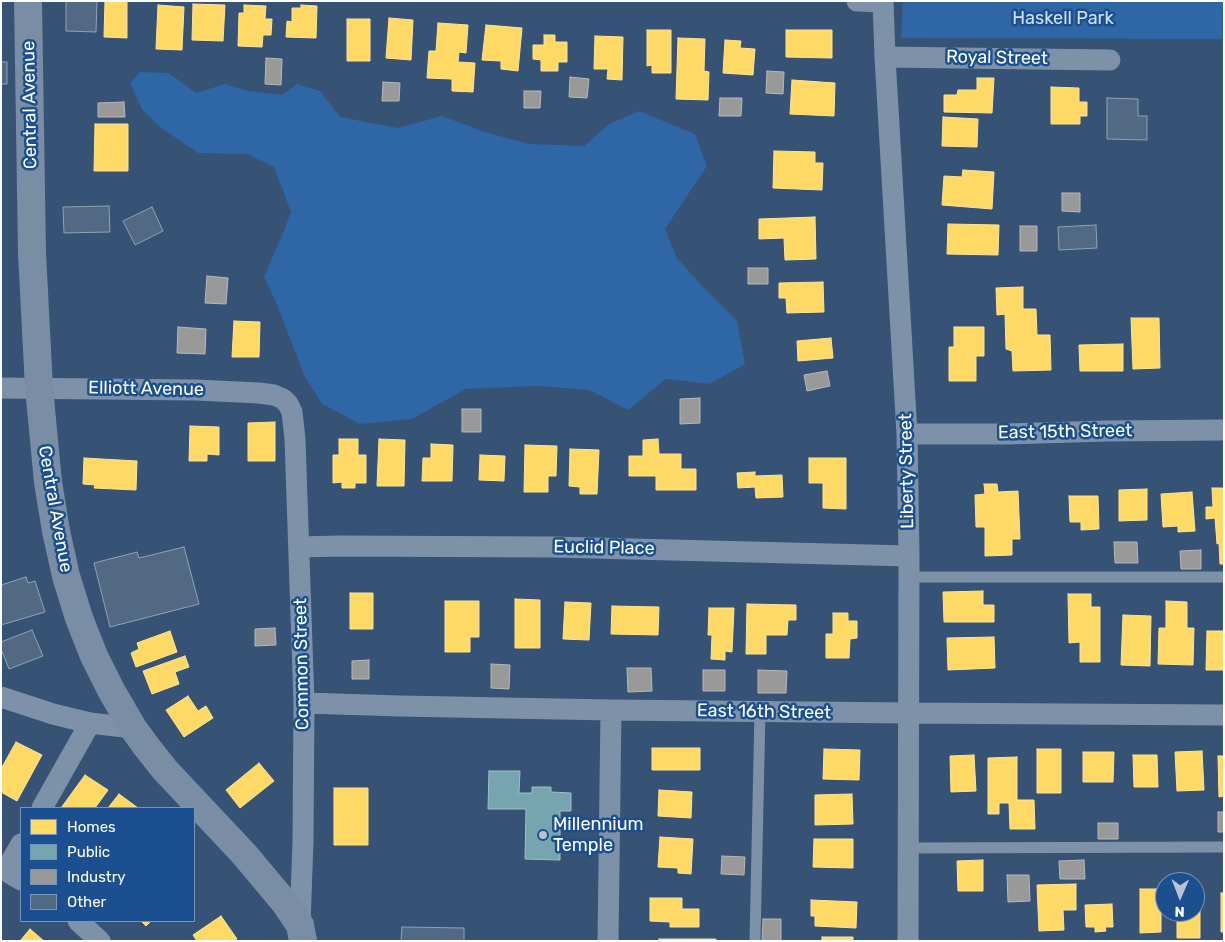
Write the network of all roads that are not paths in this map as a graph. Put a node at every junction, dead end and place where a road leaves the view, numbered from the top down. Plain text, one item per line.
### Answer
1 (28, 1) edge
2 (857, 1) edge
3 (882, 2) edge
4 (884, 57) junction
5 (1110, 60) dead end
6 (1, 388) edge
7 (38, 388) junction
8 (288, 404) joint
9 (1224, 430) edge
10 (907, 434) junction
11 (299, 548) junction
12 (909, 556) junction
13 (909, 577) junction
14 (1224, 577) edge
15 (1, 697) edge
16 (304, 703) junction
17 (611, 710) junction
18 (760, 712) junction
19 (908, 713) junction
20 (1224, 715) edge
21 (90, 723) junction
22 (133, 728) junction
23 (43, 807) edge
24 (20, 846) edge
25 (1224, 847) edge
26 (908, 848) junction
27 (9, 873) edge
28 (79, 922) edge
29 (301, 933) edge
30 (100, 941) edge
31 (608, 941) edge
32 (755, 941) edge
33 (908, 941) edge

1 - 7 street, Central Avenue
2 - 3 street
3 - 4 street, Liberty Street
4 - 5 street, Royal Street
4 - 10 street, Liberty Street
6 - 7 street, Elliott Avenue
7 - 8 street, Elliott Avenue
7 - 22 street, Central Avenue
8 - 11 street, Common Street
9 - 10 street, East 15th Street
10 - 12 street, Liberty Street
11 - 12 street, Euclid Place
11 - 16 street, Common Street
12 - 13 street, Liberty Street
13 - 14 lane
13 - 19 street, Liberty Street
15 - 21 street
16 - 17 street, East 16th Street
16 - 29 street, Common Street
17 - 18 street, East 16th Street
17 - 31 street
18 - 19 street, East 16th Street
18 - 32 lane
19 - 20 street, East 16th Street
19 - 26 street, Liberty Street
21 - 22 street
21 - 23 street
22 - 29 street, Central Avenue
24 - 27 street
25 - 26 lane
26 - 33 street, Liberty Street
28 - 30 street

